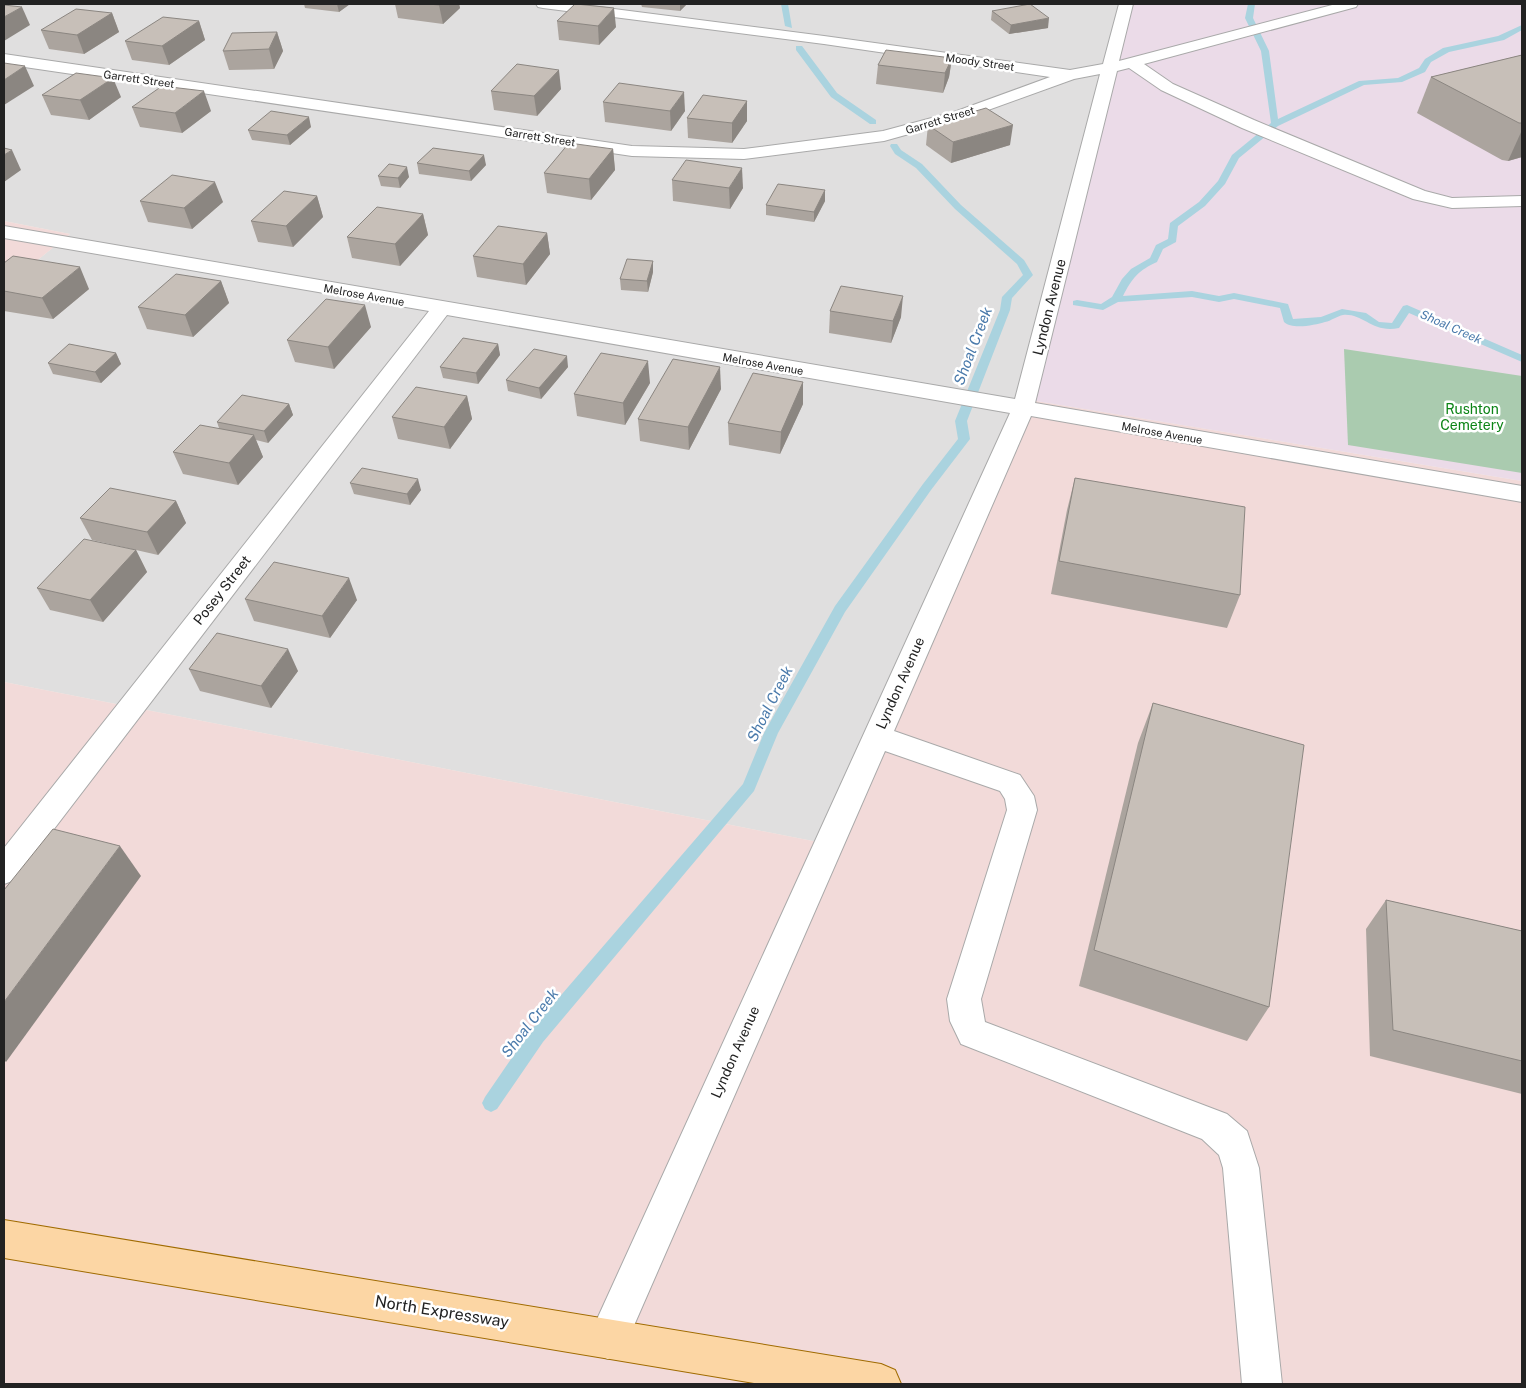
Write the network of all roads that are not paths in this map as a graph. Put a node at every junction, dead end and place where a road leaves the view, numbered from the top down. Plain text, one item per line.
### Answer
1 (544, 4) edge
2 (1126, 4) edge
3 (1351, 4) edge
4 (4, 59) edge
5 (1121, 64) junction
6 (1070, 75) junction
7 (1522, 201) edge
8 (4, 232) edge
9 (441, 309) junction
10 (1023, 409) junction
11 (1522, 494) edge
12 (876, 736) junction
13 (4, 871) edge
14 (4, 1239) edge
15 (608, 1338) junction
16 (881, 1384) edge
17 (1262, 1384) edge

1 - 6 street, Moody Street
2 - 5 street, Lyndon Avenue
3 - 5 street, Moody Street
4 - 6 street, Garrett Street
5 - 6 street, Moody Street
5 - 7 street
5 - 10 street, Lyndon Avenue
8 - 9 street, Melrose Avenue
9 - 10 street, Melrose Avenue
9 - 13 street, Posey Street
10 - 11 street, Melrose Avenue
10 - 12 street, Lyndon Avenue
12 - 15 street, Lyndon Avenue
12 - 17 street
14 - 15 main road, North Expressway
15 - 16 main road, North Expressway

